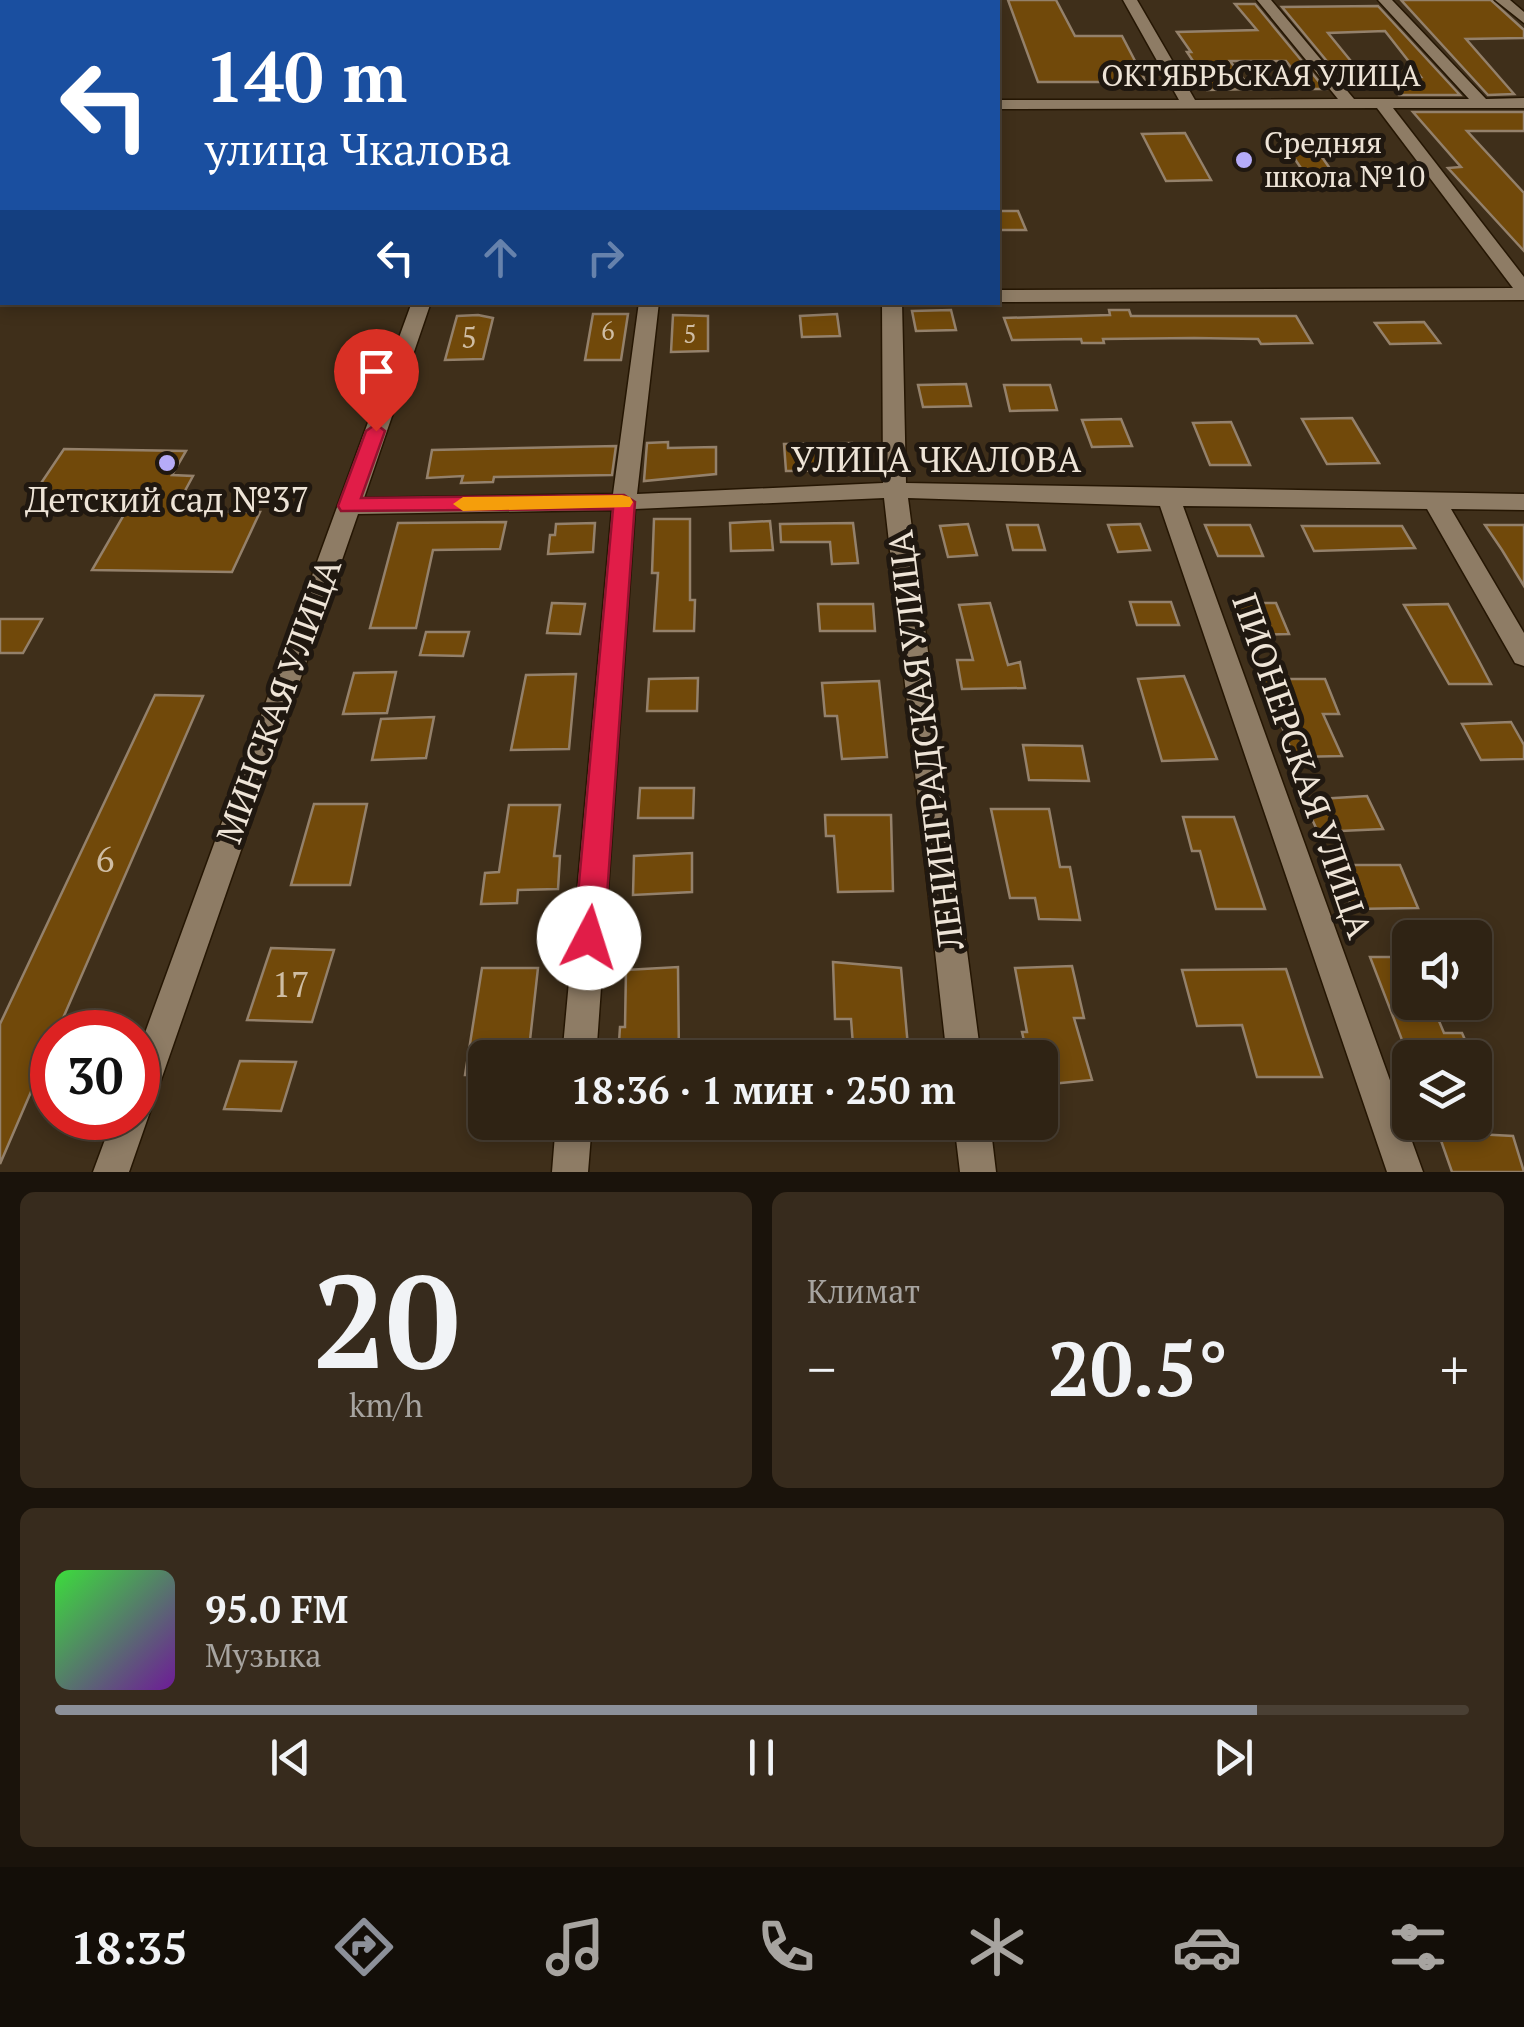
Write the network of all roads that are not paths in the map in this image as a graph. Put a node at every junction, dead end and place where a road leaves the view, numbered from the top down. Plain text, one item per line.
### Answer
1 (1130, 0) edge
2 (1264, 0) edge
3 (1386, 0) edge
4 (1502, 0) edge
5 (1524, 19) edge
6 (1480, 102) junction
7 (1189, 103) junction
8 (1349, 103) junction
9 (1381, 103) junction
10 (1524, 104) edge
11 (1000, 105) edge
12 (1524, 292) edge
13 (1000, 296) edge
14 (421, 305) edge
15 (649, 305) edge
16 (892, 305) edge
17 (895, 490) junction
18 (1168, 498) junction
19 (1434, 500) junction
20 (624, 502) junction
21 (1524, 502) edge
22 (348, 506) junction
23 (1524, 656) edge
24 (160, 1037) edge
25 (581, 1040) edge
26 (962, 1040) edge
27 (123, 1140) edge
28 (573, 1140) edge
29 (974, 1140) edge
30 (112, 1172) edge
31 (570, 1172) edge
32 (978, 1172) edge
33 (1404, 1172) edge

1 - 7 street
2 - 8 street
3 - 6 street
4 - 5 street
6 - 9 street, ОКТЯБРЬСКАЯ УЛИЦА
6 - 10 street, ОКТЯБРЬСКАЯ УЛИЦА
7 - 8 street, ОКТЯБРЬСКАЯ УЛИЦА
7 - 11 street, ОКТЯБРЬСКАЯ УЛИЦА
8 - 9 street, ОКТЯБРЬСКАЯ УЛИЦА
9 - 12 street
12 - 13 street
14 - 22 street, МИНСКАЯ УЛИЦА
15 - 20 street
16 - 17 street, ЛЕНИНГРАДСКАЯ УЛИЦА
17 - 18 street, УЛИЦА ЧКАЛОВА
17 - 20 street, УЛИЦА ЧКАЛОВА
17 - 26 street, ЛЕНИНГРАДСКАЯ УЛИЦА
18 - 19 street, УЛИЦА ЧКАЛОВА
18 - 33 street, ПИОНЕРСКАЯ УЛИЦА
19 - 21 street, УЛИЦА ЧКАЛОВА
19 - 23 street
20 - 22 street, УЛИЦА ЧКАЛОВА
20 - 25 street
22 - 24 street, МИНСКАЯ УЛИЦА
27 - 30 street
28 - 31 street
29 - 32 street

